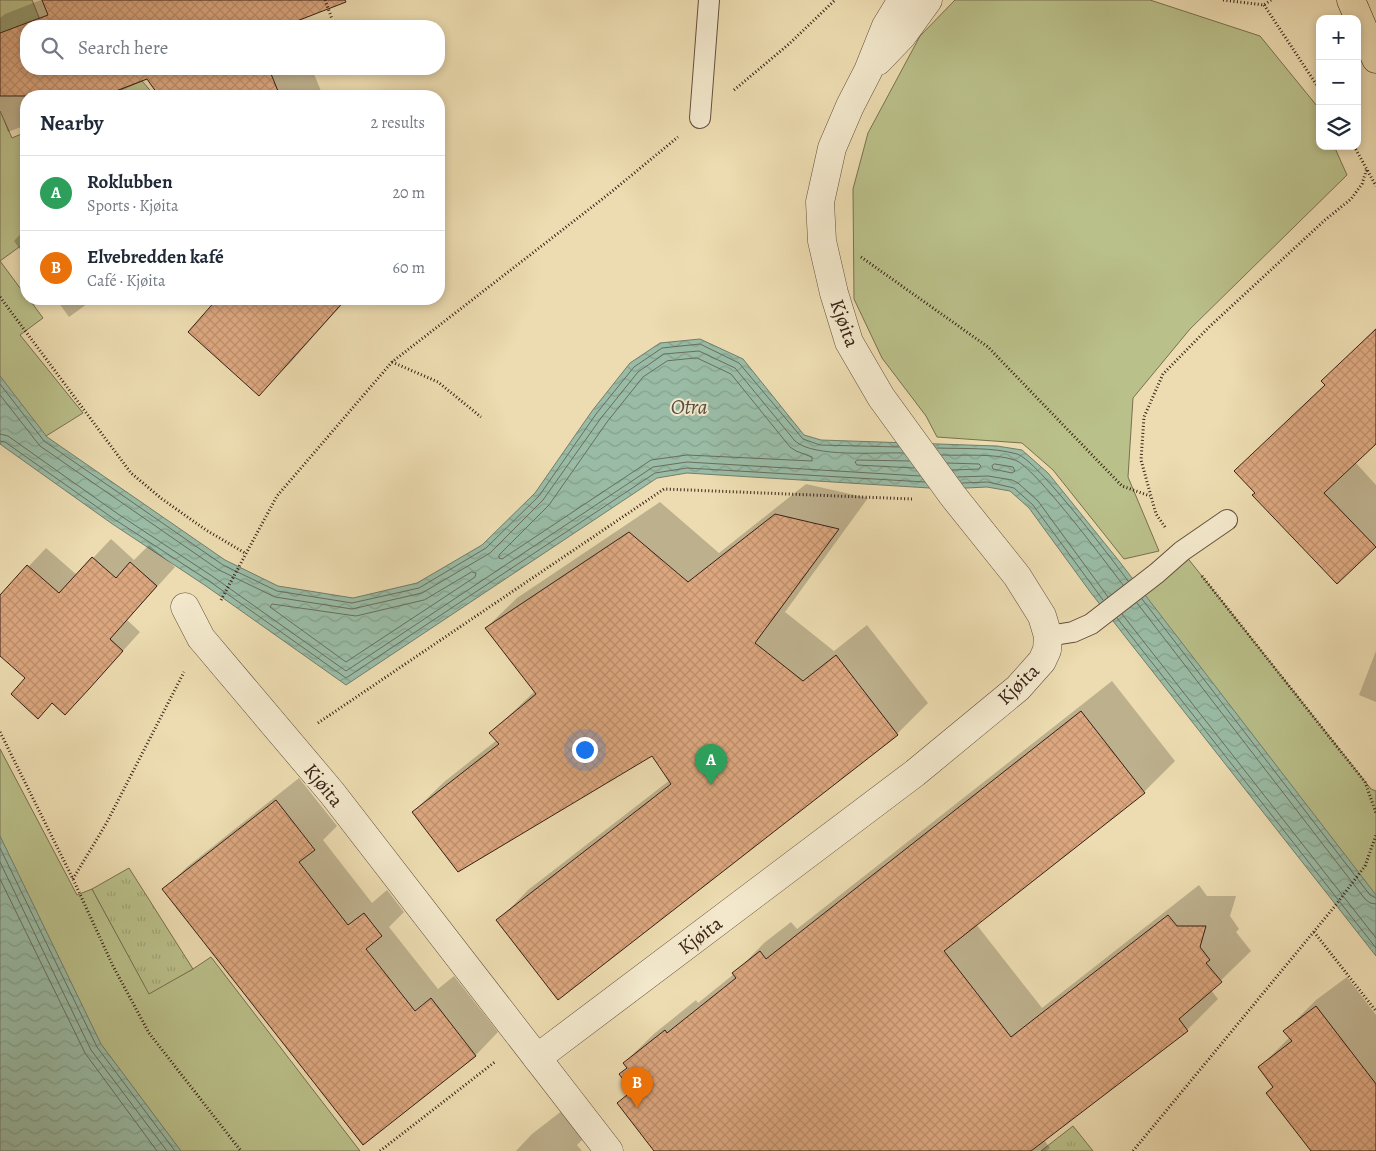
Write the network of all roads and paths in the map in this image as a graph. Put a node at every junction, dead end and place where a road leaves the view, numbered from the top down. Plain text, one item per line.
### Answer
1 (325, 0) edge
2 (709, 0) edge
3 (835, 0) edge
4 (902, 0) edge
5 (928, 0) edge
6 (1224, 0) edge
7 (1271, 0) edge
8 (1351, 0) edge
9 (1264, 5) junction
10 (332, 19) dead end
11 (1376, 59) edge
12 (868, 71) junction
13 (1316, 84) edge
14 (700, 118) junction
15 (1356, 150) edge
16 (1367, 168) junction
17 (1376, 186) edge
18 (857, 254) dead end
19 (0, 297) edge
20 (392, 362) junction
21 (481, 417) dead end
22 (1151, 496) junction
23 (956, 498) junction
24 (1227, 520) dead end
25 (1182, 551) junction
26 (245, 553) junction
27 (185, 607) dead end
28 (1048, 636) junction
29 (201, 638) junction
30 (0, 732) edge
31 (289, 742) junction
32 (1376, 813) edge
33 (1376, 835) edge
34 (73, 879) junction
35 (1314, 932) junction
36 (1376, 1011) edge
37 (530, 1049) junction
38 (241, 1151) edge
39 (380, 1151) edge
40 (609, 1151) edge
41 (1133, 1151) edge

1 - 10 path
2 - 14 lane
3 - 14 path
4 - 12 street, Kjøita
5 - 12 street, Kjøita
6 - 9 path
7 - 9 path
8 - 11 main road
9 - 13 path
12 - 23 street, Kjøita
14 - 20 path
15 - 16 path
16 - 17 path
16 - 22 path
18 - 22 path
19 - 26 path
20 - 21 path
20 - 26 path
22 - 25 path
23 - 28 street, Kjøita
23 - 31 path
24 - 25 lane
25 - 28 lane
25 - 32 path
26 - 29 path
27 - 29 street, Kjøita
28 - 37 street, Kjøita
29 - 31 street, Kjøita
29 - 34 path
30 - 34 path
31 - 37 street, Kjøita
33 - 35 path
34 - 38 path
35 - 36 path
35 - 41 path
37 - 39 path
37 - 40 street, Kjøita

